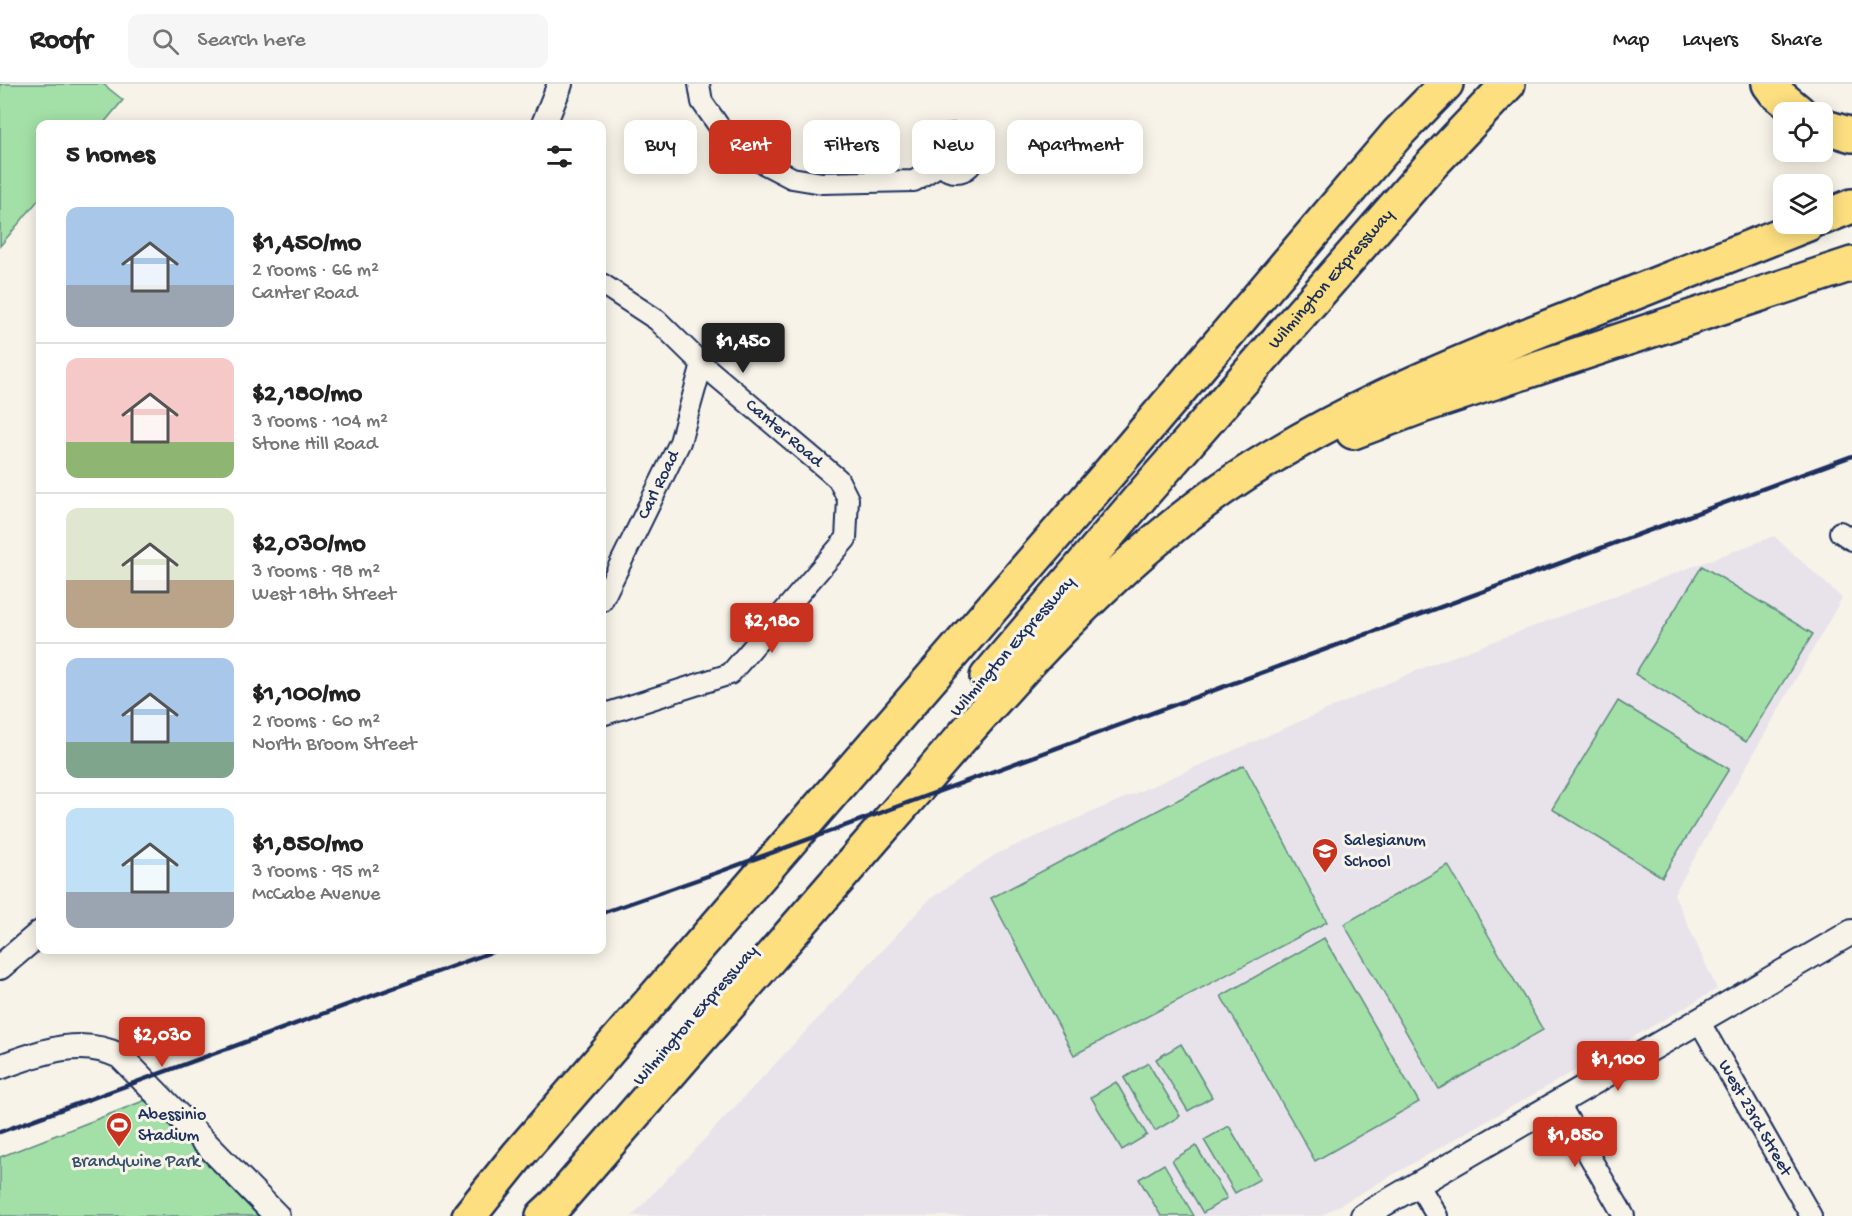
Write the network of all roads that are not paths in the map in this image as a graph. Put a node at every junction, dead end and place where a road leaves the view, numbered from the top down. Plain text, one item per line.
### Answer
1 (560, 84) edge
2 (699, 84) edge
3 (1446, 84) edge
4 (1508, 84) edge
5 (1769, 84) edge
6 (1787, 102) edge
7 (546, 120) edge
8 (1833, 129) edge
9 (1852, 135) edge
10 (925, 174) edge
11 (1852, 206) edge
12 (1833, 214) edge
13 (1783, 234) edge
14 (1852, 264) edge
15 (606, 287) edge
16 (702, 364) junction
17 (1172, 528) junction
18 (606, 593) edge
19 (606, 714) edge
20 (1852, 932) edge
21 (36, 936) edge
22 (0, 967) edge
23 (1699, 1021) junction
24 (0, 1067) edge
25 (1558, 1102) junction
26 (1418, 1184) junction
27 (277, 1216) edge
28 (469, 1216) edge
29 (525, 1216) edge
30 (543, 1216) edge
31 (1363, 1216) edge
32 (1437, 1216) edge
33 (1624, 1216) edge
34 (1811, 1216) edge

1 - 7 street
2 - 10 street
3 - 28 highway
4 - 29 highway, Wilmington Expressway
5 - 6 highway
8 - 9 highway
11 - 12 highway
13 - 17 highway
14 - 17 highway
15 - 16 street, Canter Road
16 - 18 street, Carl Road
16 - 19 street, Canter Road
17 - 30 highway
20 - 23 street
21 - 22 street
23 - 25 street
23 - 34 street, West 23rd Street
24 - 27 street
25 - 26 street
25 - 33 street
26 - 31 street
26 - 32 street

